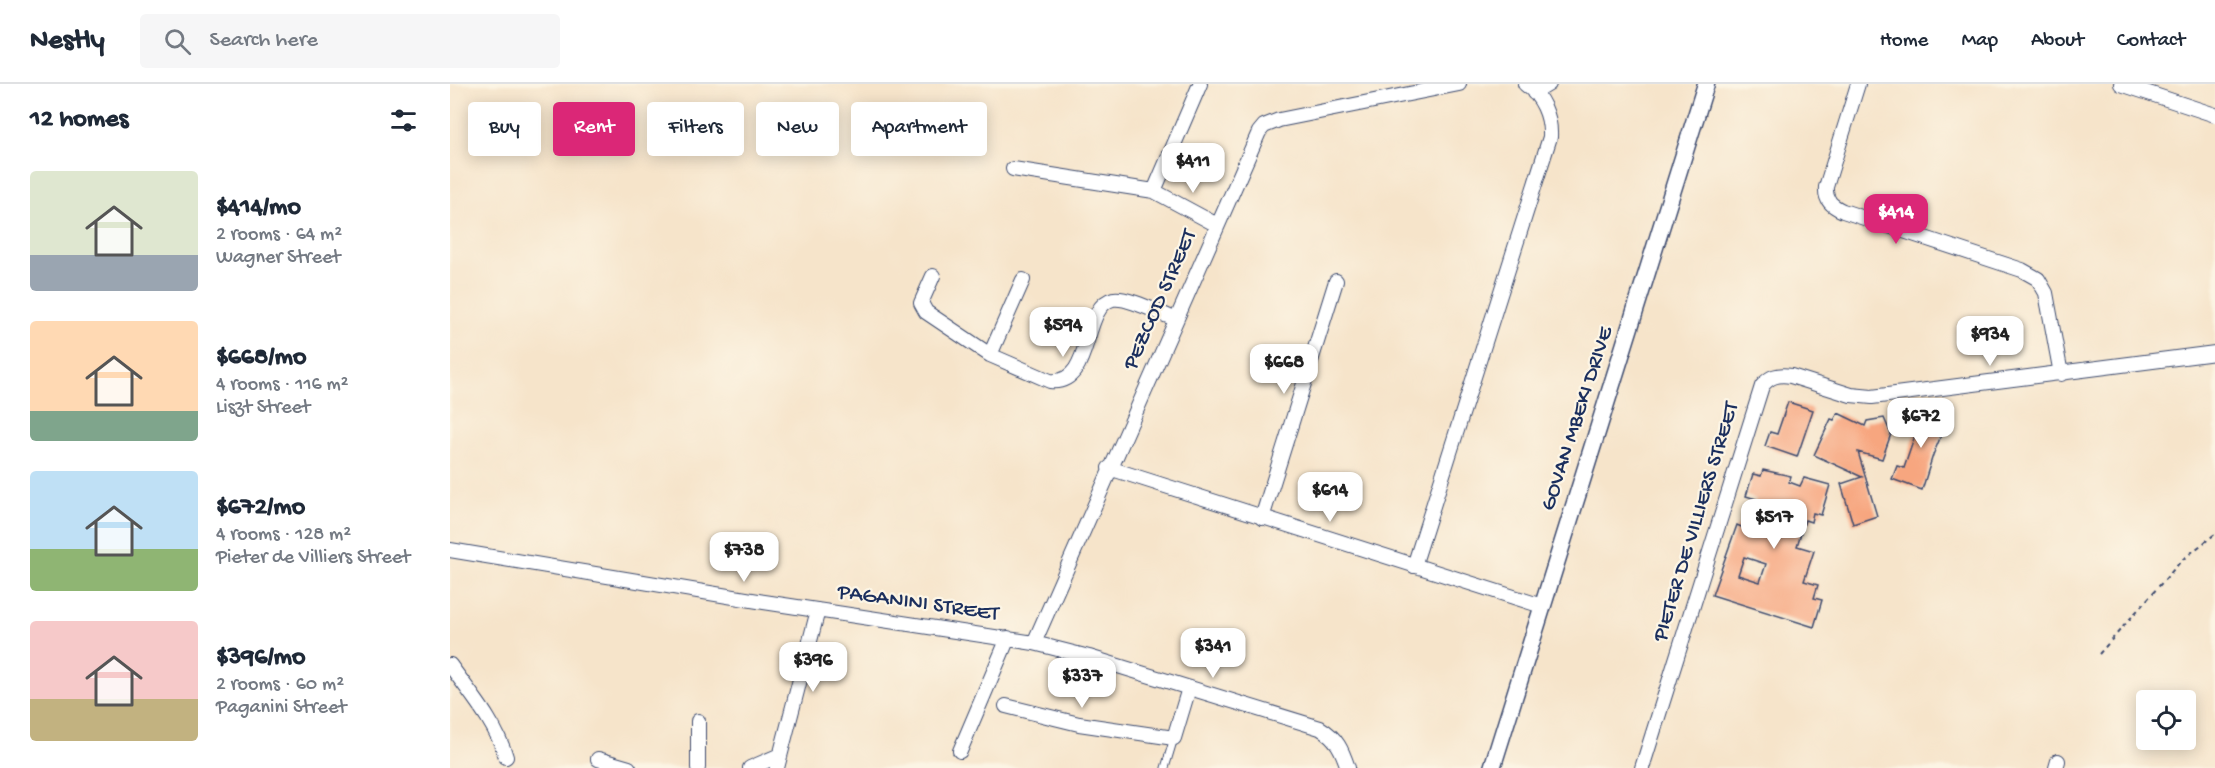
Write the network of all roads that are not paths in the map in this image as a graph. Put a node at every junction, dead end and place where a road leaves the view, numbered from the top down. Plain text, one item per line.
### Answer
1 (1200, 84) edge
2 (1459, 84) edge
3 (1549, 84) edge
4 (1706, 84) edge
5 (1858, 84) edge
6 (2121, 84) edge
7 (1530, 88) edge
8 (2215, 115) edge
9 (1012, 169) dead end
10 (1154, 191) junction
11 (1217, 225) junction
12 (933, 276) dead end
13 (1023, 280) dead end
14 (1336, 281) dead end
15 (1175, 319) junction
16 (2215, 353) edge
17 (990, 355) junction
18 (2061, 374) junction
19 (1109, 468) junction
20 (1262, 518) junction
21 (450, 550) edge
22 (1414, 566) junction
23 (1542, 606) junction
24 (818, 610) junction
25 (1008, 638) junction
26 (1034, 643) junction
27 (450, 664) edge
28 (1189, 688) junction
29 (1006, 706) dead end
30 (698, 721) dead end
31 (1174, 738) junction
32 (960, 751) dead end
33 (506, 757) dead end
34 (779, 761) edge
35 (604, 763) edge
36 (629, 768) edge
37 (698, 768) edge
38 (750, 768) edge
39 (1165, 768) edge
40 (1348, 768) edge
41 (1492, 768) edge
42 (1642, 768) edge

1 - 10 street
2 - 11 street, PEZCOD STREET
3 - 7 street
4 - 23 street, GOVAN MBEKI DRIVE
5 - 18 street
6 - 8 street
7 - 22 street
9 - 10 street
10 - 11 street
11 - 15 street, PEZCOD STREET
12 - 17 street
13 - 17 street
14 - 20 street
15 - 17 street
15 - 19 street, PEZCOD STREET
16 - 18 street, PIETER DE VILLIERS STREET
18 - 42 street, PIETER DE VILLIERS STREET
19 - 20 street
19 - 26 street, PEZCOD STREET
20 - 22 street
21 - 24 street, PAGANINI STREET
22 - 23 street
23 - 41 street, GOVAN MBEKI DRIVE
24 - 25 street, PAGANINI STREET
24 - 34 street
25 - 26 street, PAGANINI STREET
25 - 32 street
26 - 28 street, PAGANINI STREET
27 - 33 street
28 - 31 street
28 - 40 street, PAGANINI STREET
29 - 31 street
30 - 37 street
31 - 39 lane
34 - 38 street
35 - 36 street

